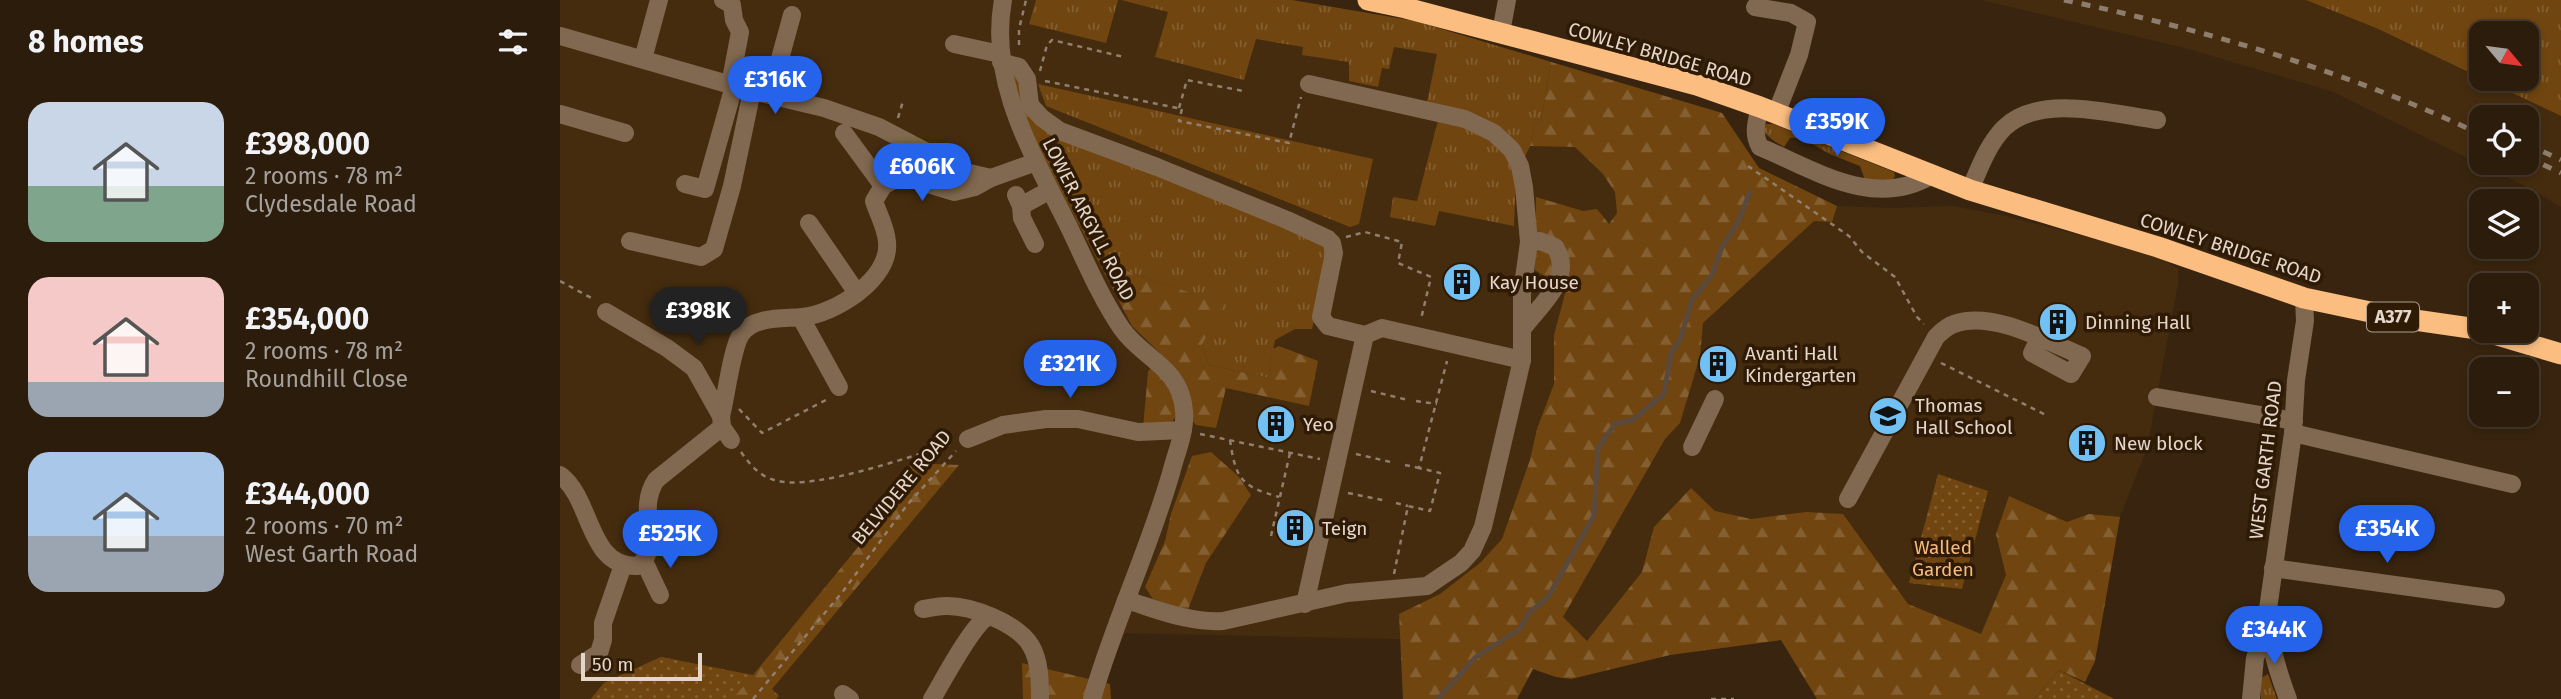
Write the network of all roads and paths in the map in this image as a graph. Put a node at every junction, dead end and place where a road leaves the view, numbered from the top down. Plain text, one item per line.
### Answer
1 (659, 0) edge
2 (723, 0) edge
3 (1003, 0) edge
4 (1026, 0) edge
5 (1368, 0) edge
6 (1507, 0) edge
7 (1755, 7) dead end
8 (792, 15) dead end
9 (1500, 32) junction
10 (560, 36) edge
11 (954, 44) dead end
12 (1045, 56) dead end
13 (1124, 57) dead end
14 (643, 59) junction
15 (1011, 65) junction
16 (732, 85) junction
17 (1309, 85) dead end
18 (1243, 91) dead end
19 (761, 93) junction
20 (903, 101) dead end
21 (1180, 108) junction
22 (1768, 110) junction
23 (560, 114) edge
24 (1296, 116) dead end
25 (2157, 120) dead end
26 (897, 121) dead end
27 (625, 133) dead end
28 (844, 133) dead end
29 (1036, 162) junction
30 (1748, 166) dead end
31 (1932, 175) junction
32 (991, 178) junction
33 (685, 184) dead end
34 (883, 186) junction
35 (1050, 190) junction
36 (1970, 190) junction
37 (809, 223) dead end
38 (630, 241) dead end
39 (1330, 242) junction
40 (1529, 242) junction
41 (1035, 244) dead end
42 (560, 281) edge
43 (857, 293) junction
44 (2304, 298) junction
45 (606, 312) joint
46 (801, 318) junction
47 (1421, 321) dead end
48 (1523, 328) junction
49 (1364, 335) junction
50 (1936, 337) junction
51 (2039, 339) dead end
52 (1451, 344) junction
53 (2561, 354) edge
54 (1926, 356) junction
55 (1522, 360) junction
56 (839, 387) joint
57 (1354, 387) junction
58 (2157, 397) dead end
59 (1715, 399) dead end
60 (1408, 400) dead end
61 (1416, 401) dead end
62 (1437, 404) junction
63 (2048, 416) dead end
64 (725, 420) junction
65 (2293, 427) junction
66 (1183, 430) junction
67 (968, 439) junction
68 (1230, 440) junction
69 (1692, 447) dead end
70 (1290, 453) junction
71 (1355, 453) dead end
72 (1337, 462) junction
73 (1395, 463) dead end
74 (1405, 465) dead end
75 (1419, 468) junction
76 (560, 475) edge
77 (2512, 484) dead end
78 (1352, 494) dead end
79 (1279, 498) junction
80 (1848, 499) dead end
81 (1387, 501) dead end
82 (1396, 503) dead end
83 (1409, 506) junction
84 (1271, 536) dead end
85 (645, 561) junction
86 (623, 565) junction
87 (2273, 568) junction
88 (1391, 590) junction
89 (660, 595) dead end
90 (2496, 599) dead end
91 (1126, 600) junction
92 (1305, 604) junction
93 (923, 609) dead end
94 (989, 616) junction
95 (2268, 627) junction
96 (580, 665) dead end
97 (753, 699) edge
98 (932, 699) edge
99 (1040, 699) edge
100 (1092, 699) edge
101 (1711, 699) edge
102 (1734, 699) edge
103 (2251, 699) edge
104 (2288, 699) edge

1 - 14 street
2 - 16 street
3 - 15 street, LOWER ARGYLL ROAD
4 - 15 path
5 - 9 highway, COWLEY BRIDGE ROAD / A377
6 - 9 street
7 - 22 street
8 - 19 street
9 - 22 highway, COWLEY BRIDGE ROAD / A377
10 - 14 street
11 - 15 street
12 - 13 path
14 - 16 street
15 - 21 path
15 - 29 street, LOWER ARGYLL ROAD
15 - 39 street
16 - 19 street
16 - 33 street
17 - 40 street
18 - 21 path
19 - 32 street
19 - 38 street
20 - 26 path
21 - 24 path
22 - 31 highway, COWLEY BRIDGE ROAD / A377
22 - 31 street
23 - 27 street
25 - 36 street
28 - 34 street
29 - 32 street
29 - 35 street, LOWER ARGYLL ROAD
30 - 50 path
31 - 36 highway, COWLEY BRIDGE ROAD / A377
32 - 34 street
34 - 43 street
35 - 41 street
35 - 66 street, LOWER ARGYLL ROAD
36 - 44 highway, COWLEY BRIDGE ROAD / A377
37 - 43 street
39 - 47 path
39 - 49 street
40 - 48 street
40 - 48 street
42 - 45 path
43 - 46 street
44 - 53 highway, COWLEY BRIDGE ROAD / A377
44 - 65 street, WEST GARTH ROAD
45 - 64 street
46 - 56 street
46 - 64 street
48 - 55 street
49 - 52 street
49 - 57 street
50 - 51 street
50 - 54 street
52 - 55 street
52 - 62 path
54 - 63 path
54 - 80 street
55 - 88 street
56 - 64 path
57 - 60 path
57 - 72 street
58 - 65 street
59 - 69 street
61 - 62 path
62 - 75 path
64 - 67 path
64 - 85 street
65 - 77 street
65 - 87 street, WEST GARTH ROAD
66 - 67 street, BELVIDERE ROAD
66 - 68 path
66 - 91 street, LOWER ARGYLL ROAD
67 - 97 path, BELVIDERE ROAD
68 - 70 path
68 - 79 path
70 - 72 path
70 - 79 path
71 - 73 path
72 - 92 street
74 - 75 path
75 - 83 path
76 - 86 street
78 - 81 path
79 - 84 path
82 - 83 path
83 - 88 path
85 - 86 street
85 - 89 street
86 - 96 street
87 - 90 street
87 - 95 street, WEST GARTH ROAD
88 - 92 street
91 - 92 street
91 - 100 street, LOWER ARGYLL ROAD
93 - 94 street
94 - 98 street
94 - 99 street
95 - 103 street, WEST GARTH ROAD
95 - 104 street, WEST GARTH ROAD
101 - 102 path

